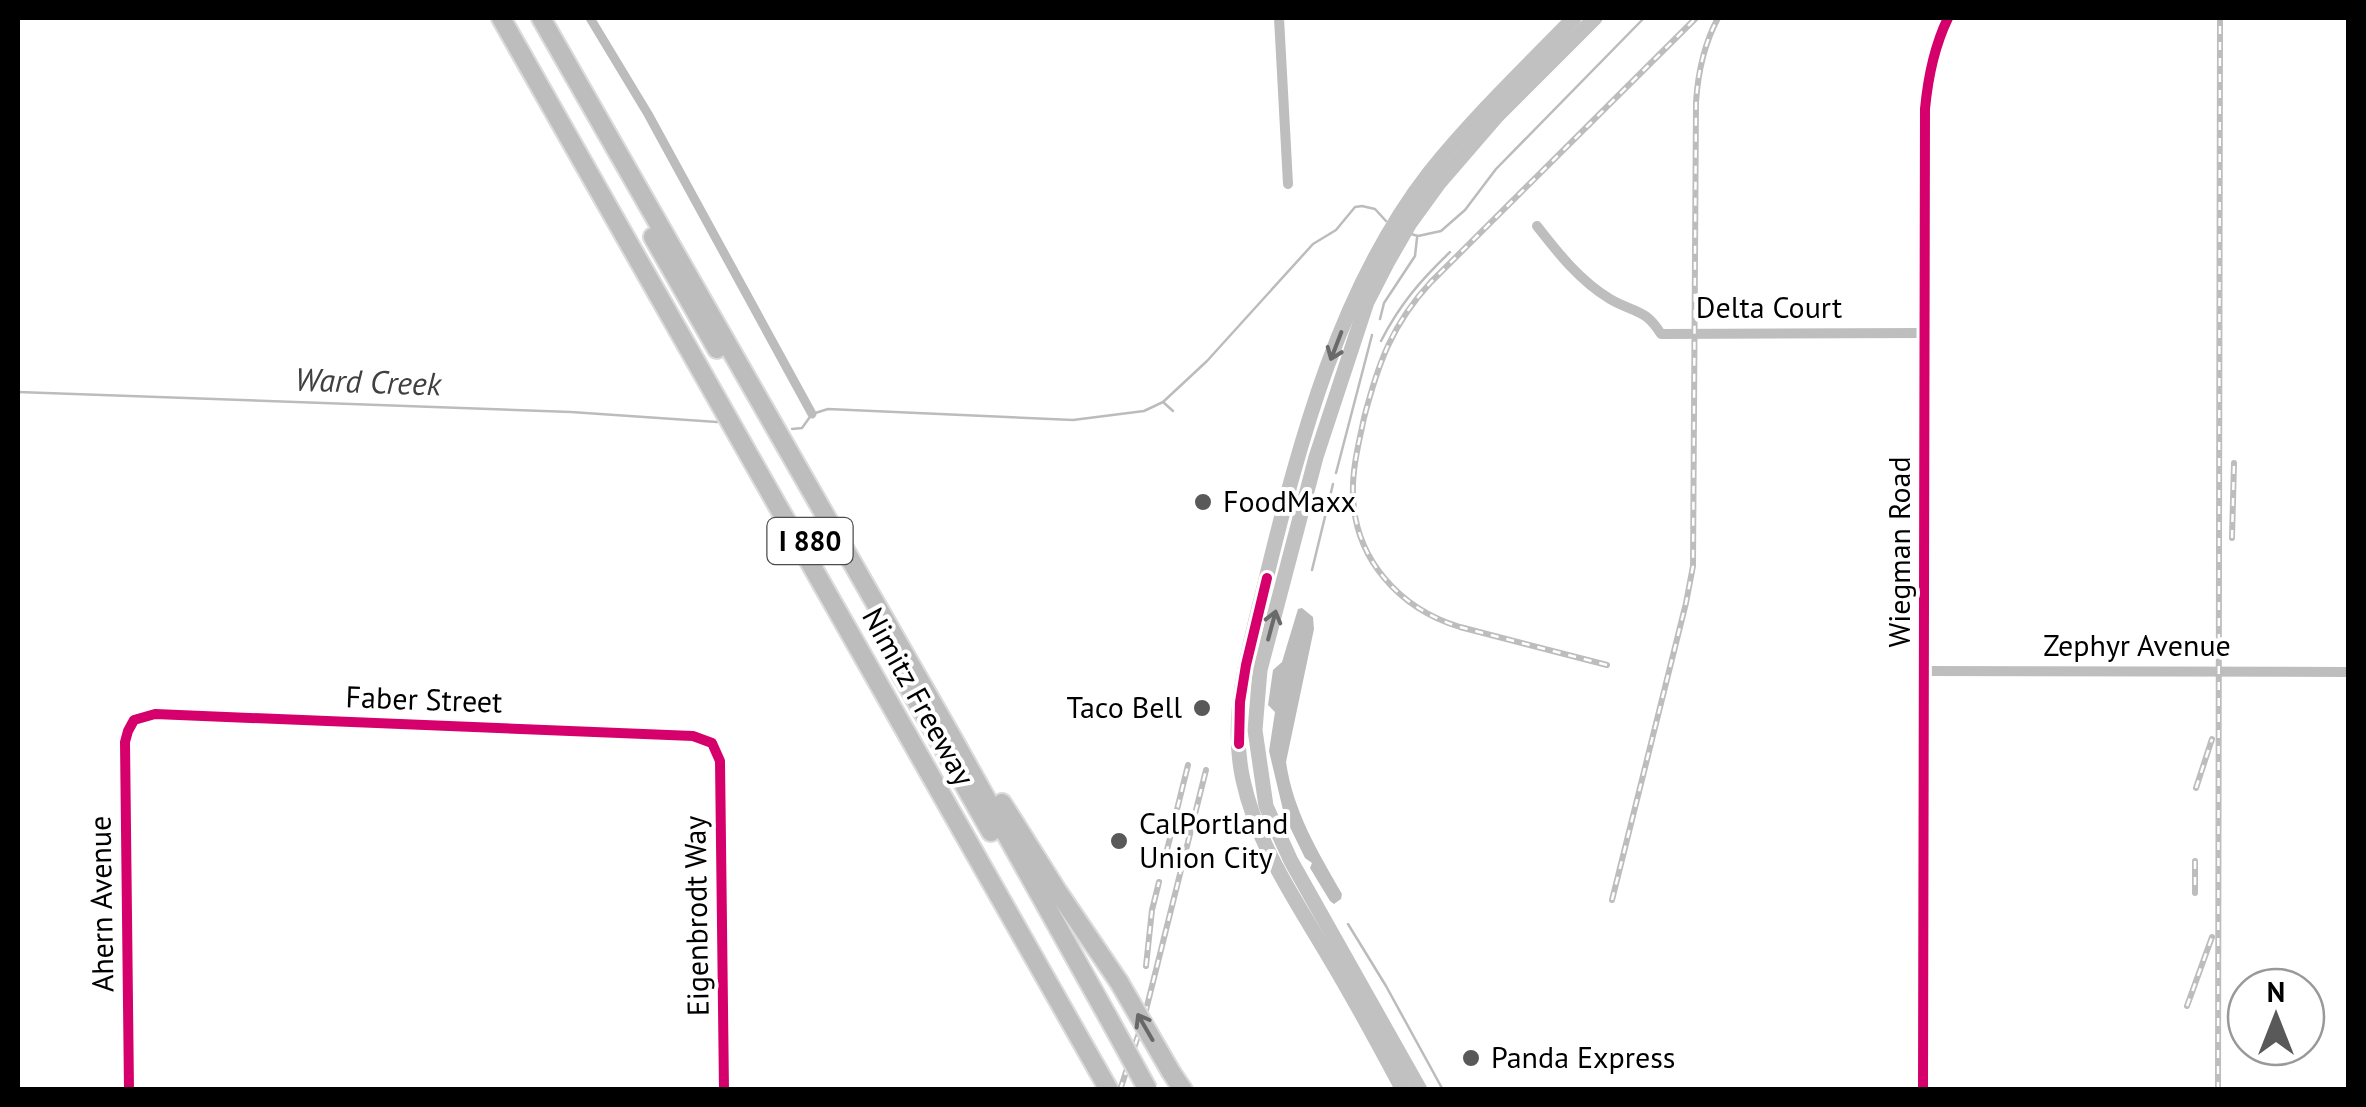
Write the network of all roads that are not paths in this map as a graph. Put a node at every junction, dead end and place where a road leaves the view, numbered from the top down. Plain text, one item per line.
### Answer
1 (501, 18) edge
2 (514, 18) edge
3 (528, 18) edge
4 (541, 18) edge
5 (1279, 18) edge
6 (1574, 18) edge
7 (1596, 18) edge
8 (1948, 18) edge
9 (1433, 179) junction
10 (1288, 184) dead end
11 (1537, 226) dead end
12 (1382, 260) junction
13 (1925, 333) junction
14 (1300, 446) junction
15 (1316, 457) junction
16 (1924, 671) junction
17 (2348, 672) edge
18 (134, 720) joint
19 (953, 739) junction
20 (712, 744) joint
21 (1316, 920) junction
22 (1089, 980) junction
23 (1082, 1043) junction
24 (1095, 1066) junction
25 (129, 1090) edge
26 (724, 1090) edge
27 (1099, 1090) edge
28 (1110, 1090) edge
29 (1148, 1090) edge
30 (1182, 1090) edge
31 (1403, 1090) edge
32 (1420, 1090) edge
33 (1923, 1090) edge

1 - 23 highway, Nimitz Freeway / I 880
2 - 24 highway, I 880
3 - 22 highway, I 880
4 - 19 highway, Nimitz Freeway / I 880
5 - 10 street
6 - 9 main road
7 - 9 main road
8 - 13 street, Wiegman Road
9 - 12 main road
11 - 13 street, Delta Court
12 -> 14 main road
12 - 15 main road
13 - 16 street, Wiegman Road
14 - 15 main road
14 - 21 main road
21 -> 15 main road
16 - 17 street, Zephyr Avenue
16 - 33 street, Wiegman Road
18 - 20 street, Faber Street
18 - 25 street, Ahern Avenue
19 - 22 highway, Nimitz Freeway / I 880
30 -> 19 highway, bridge
20 - 26 street, Eigenbrodt Way
21 - 31 main road
21 - 32 main road
22 - 29 highway, Nimitz Freeway / I 880, bridge
23 - 24 highway, Nimitz Freeway / I 880
23 - 27 highway
24 - 28 highway, Nimitz Freeway / I 880

